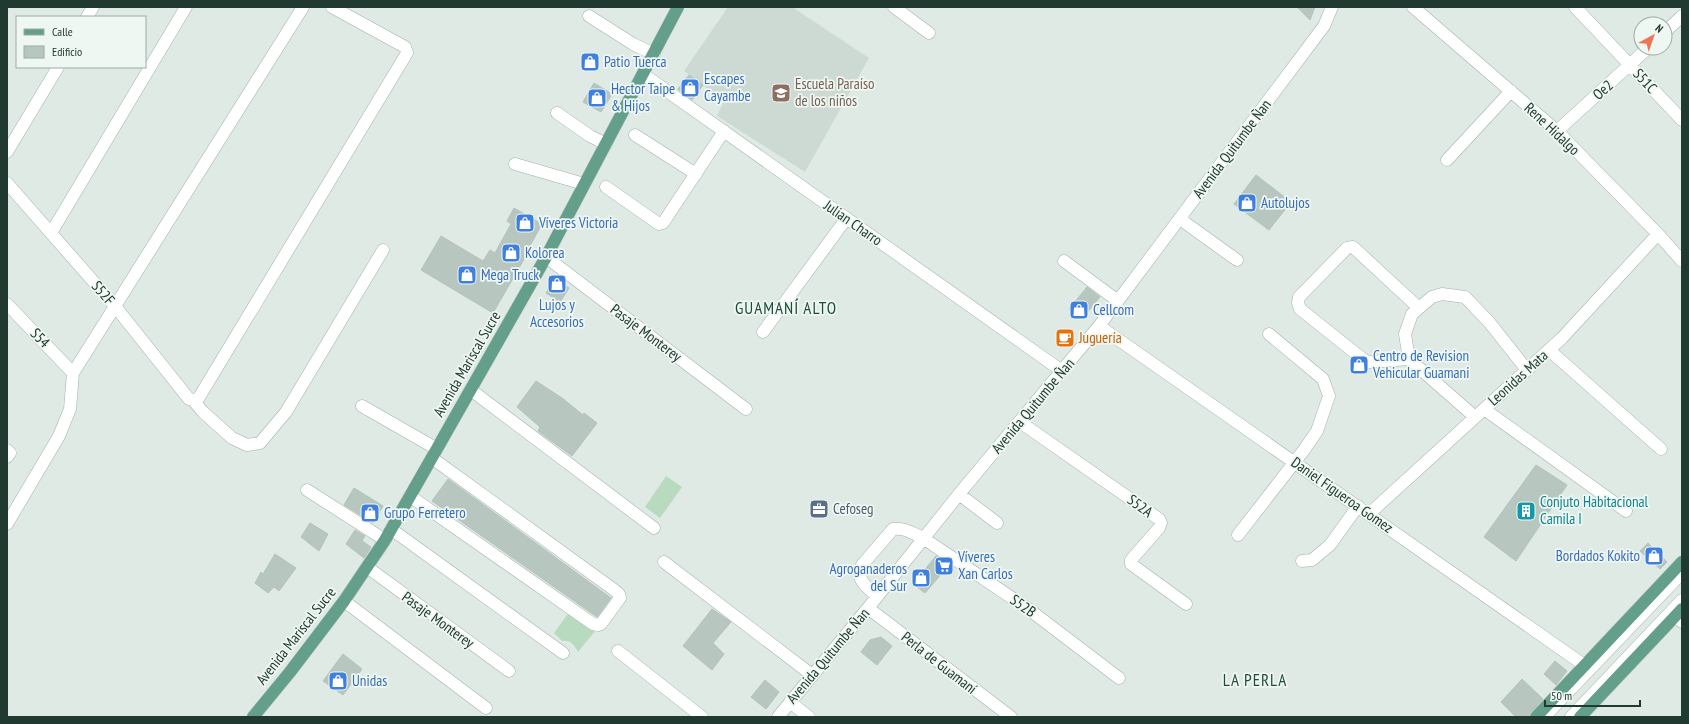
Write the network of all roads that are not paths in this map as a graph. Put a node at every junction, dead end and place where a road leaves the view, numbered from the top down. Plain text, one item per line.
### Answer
1 (93, 7) edge
2 (186, 7) edge
3 (303, 7) edge
4 (332, 7) edge
5 (894, 7) edge
6 (1332, 7) edge
7 (1413, 7) edge
8 (1575, 7) edge
9 (674, 9) edge
10 (88, 16) edge
11 (589, 16) dead end
12 (1682, 16) edge
13 (1673, 24) edge
14 (929, 33) dead end
15 (654, 54) junction
16 (1640, 56) edge
17 (1630, 65) junction
18 (57, 68) edge
19 (643, 74) junction
20 (1512, 91) junction
21 (557, 113) dead end
22 (1682, 120) edge
23 (724, 131) junction
24 (1557, 131) junction
25 (636, 135) dead end
26 (606, 144) junction
27 (7, 152) edge
28 (1447, 160) dead end
29 (515, 164) dead end
30 (696, 174) junction
31 (7, 183) edge
32 (584, 184) junction
33 (606, 187) dead end
34 (846, 218) junction
35 (1180, 219) junction
36 (51, 233) junction
37 (1658, 234) junction
38 (382, 250) dead end
39 (546, 258) junction
40 (1237, 260) dead end
41 (1064, 261) dead end
42 (1682, 261) edge
43 (1118, 301) junction
44 (7, 304) edge
45 (114, 305) junction
46 (1419, 308) junction
47 (1100, 326) junction
48 (763, 332) dead end
49 (1269, 334) dead end
50 (1549, 350) junction
51 (1409, 359) junction
52 (1527, 370) junction
53 (1062, 371) junction
54 (73, 372) junction
55 (471, 390) junction
56 (196, 399) junction
57 (362, 406) dead end
58 (746, 409) dead end
59 (1480, 413) junction
60 (1020, 422) junction
61 (1661, 449) dead end
62 (434, 454) junction
63 (1295, 462) junction
64 (307, 490) dead end
65 (959, 494) junction
66 (410, 496) junction
67 (1358, 506) junction
68 (1626, 511) dead end
69 (1369, 514) junction
70 (997, 523) dead end
71 (7, 524) edge
72 (654, 528) dead end
73 (391, 529) junction
74 (1238, 535) dead end
75 (923, 538) junction
76 (385, 540) junction
77 (1302, 561) dead end
78 (664, 562) dead end
79 (1682, 562) edge
80 (367, 567) junction
81 (1682, 573) edge
82 (877, 596) junction
83 (1682, 600) edge
84 (344, 601) junction
85 (1186, 604) dead end
86 (868, 608) junction
87 (1680, 616) edge
88 (618, 651) dead end
89 (563, 653) dead end
90 (1584, 665) junction
91 (509, 671) dead end
92 (812, 675) junction
93 (1119, 678) dead end
94 (790, 702) junction
95 (486, 708) dead end
96 (253, 717) edge
97 (702, 717) edge
98 (778, 717) edge
99 (809, 717) edge
100 (1011, 717) edge
101 (1536, 717) edge
102 (1544, 717) edge
103 (1571, 717) edge
104 (1580, 717) edge

1 - 10 street
2 - 36 street
3 - 45 street
4 - 56 street
5 - 14 street
6 - 35 street, Avenida Quitumbe Ñan
7 - 20 street, Rene Hidalgo
8 - 17 street, S51C
9 - 15 main road, Avenida Mariscal Sucre
11 - 15 street
12 - 13 street
15 - 19 main road, Avenida Mariscal Sucre
16 - 17 street, Oe2
17 - 22 street, S51C
17 - 24 street, Oe2
18 - 27 street
19 - 23 street, Julian Charro
19 - 26 main road, Avenida Mariscal Sucre
20 - 24 street, Rene Hidalgo
20 - 28 street
21 - 26 street
23 - 30 street
23 - 34 street, Julian Charro
24 - 37 street, Rene Hidalgo
25 - 30 street
26 - 32 main road, Avenida Mariscal Sucre
29 - 32 street
30 - 33 street
31 - 36 street, S52F
32 - 39 main road, Avenida Mariscal Sucre
34 - 48 street
34 - 53 street, Julian Charro
35 - 40 street
35 - 43 street, Avenida Quitumbe Ñan
36 - 45 street, S52F
37 - 42 street, Rene Hidalgo
37 - 50 street, Leonidas Mata
38 - 56 street, S52F
39 - 55 main road, Avenida Mariscal Sucre
39 - 58 street, Pasaje Monterey
41 - 43 street
43 - 47 street, Avenida Quitumbe Ñan
44 - 54 street, S54
45 - 54 street
45 - 56 street, S52F
46 - 51 street
46 - 51 street
46 - 52 street
47 - 53 street, Avenida Quitumbe Ñan
47 - 63 street, Daniel Figueroa Gomez
49 - 63 street
50 - 52 street, Leonidas Mata
50 - 61 street
51 - 59 street
52 - 59 street, Leonidas Mata
53 - 60 street, Avenida Quitumbe Ñan
54 - 71 street
55 - 62 main road, Avenida Mariscal Sucre
55 - 72 street
57 - 62 street
59 - 68 street
59 - 69 street, Leonidas Mata
60 - 65 street, Avenida Quitumbe Ñan
60 - 85 street, S52A
62 - 66 main road, Avenida Mariscal Sucre
62 - 66 street
63 - 67 street, Daniel Figueroa Gomez
63 - 74 street
64 - 76 street
65 - 70 street
65 - 75 street, Avenida Quitumbe Ñan
66 - 73 main road, Avenida Mariscal Sucre
67 - 69 street, Daniel Figueroa Gomez
67 - 77 street
69 - 90 street, Daniel Figueroa Gomez
73 - 76 main road, Avenida Mariscal Sucre
73 - 89 street
75 - 82 street, Avenida Quitumbe Ñan
75 - 82 street, S52B
75 - 93 street, S52B
76 - 80 main road, Avenida Mariscal Sucre
78 - 92 street
79 - 90 main road
80 - 84 main road, Avenida Mariscal Sucre
80 - 91 street, Pasaje Monterey
81 - 102 street
82 - 86 street, Avenida Quitumbe Ñan
83 - 103 street
84 - 95 street
84 - 96 main road, Avenida Mariscal Sucre
86 - 92 street, Avenida Quitumbe Ñan
86 - 100 street, Perla de Guamaní
87 - 104 main road
88 - 97 street
90 - 101 main road
92 - 94 street, Avenida Quitumbe Ñan
94 - 98 street, Avenida Quitumbe Ñan
94 - 99 street

